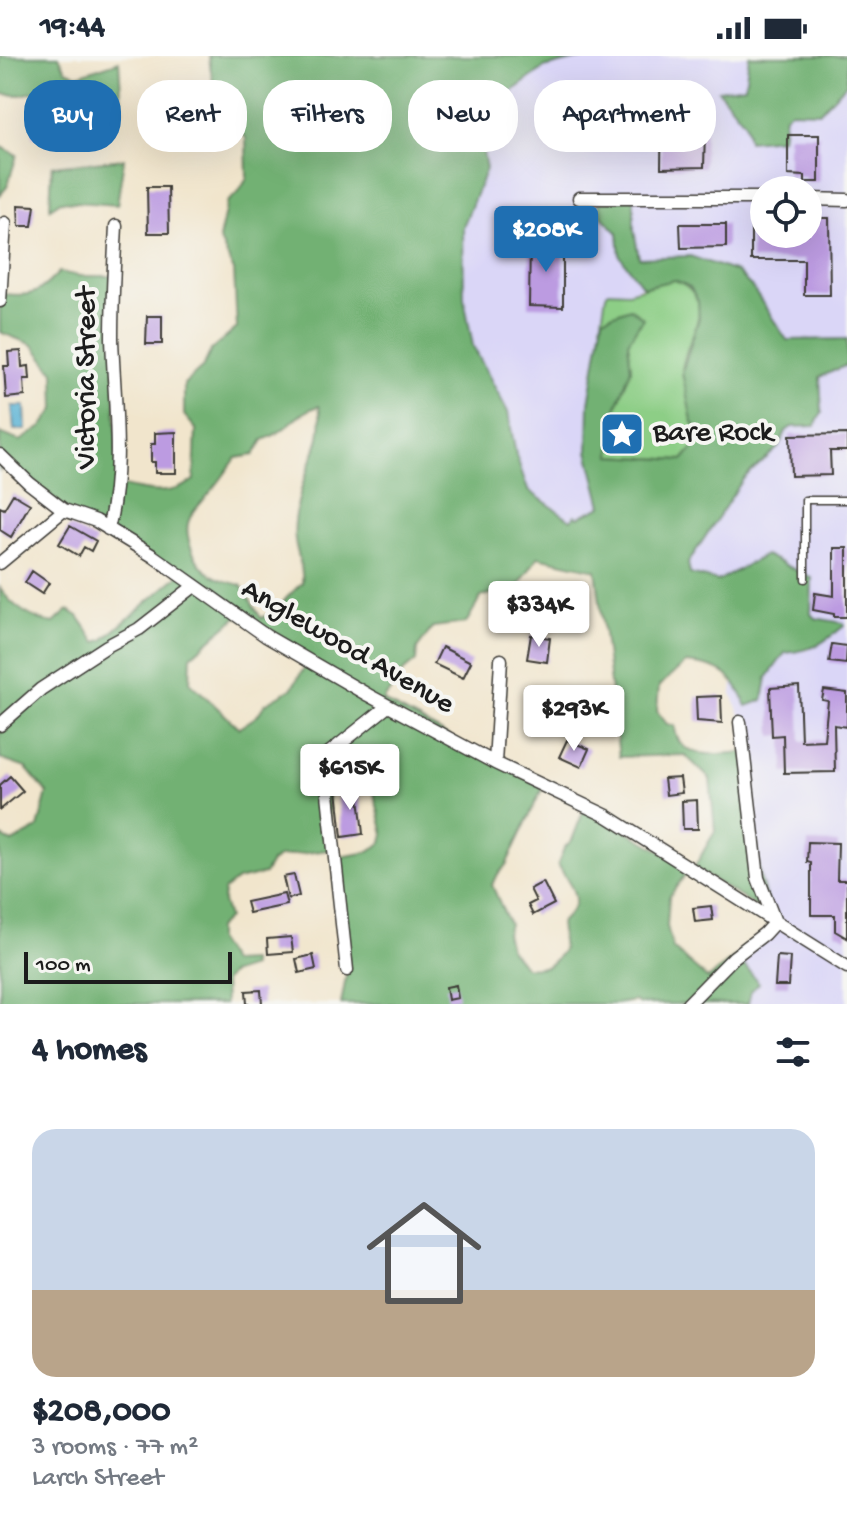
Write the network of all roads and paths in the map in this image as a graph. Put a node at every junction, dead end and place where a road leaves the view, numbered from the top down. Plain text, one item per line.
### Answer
1 (579, 198) dead end
2 (750, 198) edge
3 (822, 199) edge
4 (847, 200) edge
5 (5, 223) dead end
6 (116, 226) dead end
7 (0, 301) edge
8 (0, 455) edge
9 (847, 500) edge
10 (64, 510) junction
11 (108, 529) junction
12 (0, 563) edge
13 (805, 579) dead end
14 (193, 587) junction
15 (501, 660) dead end
16 (388, 706) junction
17 (740, 722) dead end
18 (0, 725) edge
19 (495, 763) junction
20 (775, 922) junction
21 (847, 967) edge
22 (347, 970) dead end
23 (688, 1004) edge

1 - 2 street
3 - 4 street
5 - 7 street
6 - 11 street, Victoria Street
8 - 10 street, Anglewood Avenue
9 - 13 lane
10 - 11 street, Anglewood Avenue
10 - 12 street
11 - 14 street, Anglewood Avenue
14 - 16 street, Anglewood Avenue
14 - 18 street
15 - 19 street
16 - 19 street, Anglewood Avenue
16 - 22 street
17 - 20 street
19 - 20 street, Anglewood Avenue
20 - 21 street, Anglewood Avenue
20 - 23 street

